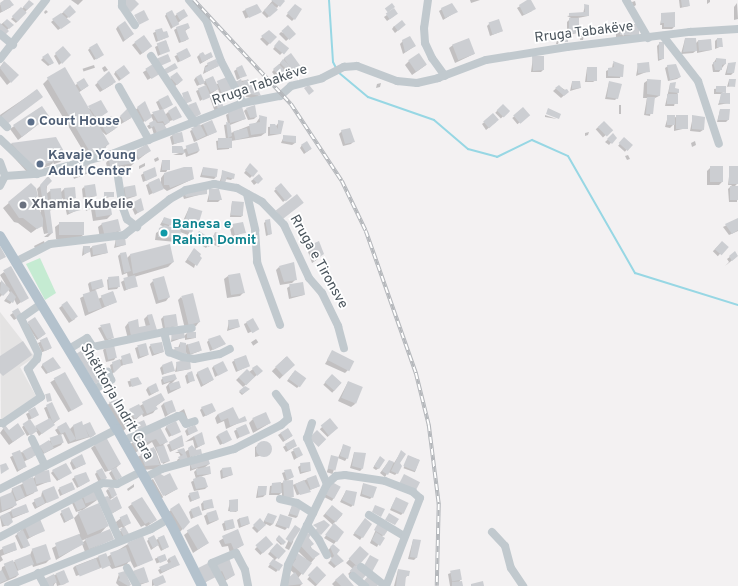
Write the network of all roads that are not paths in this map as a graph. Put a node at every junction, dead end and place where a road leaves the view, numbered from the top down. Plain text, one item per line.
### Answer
1 (122, 0) edge
2 (189, 0) edge
3 (428, 0) edge
4 (626, 0) edge
5 (43, 1) edge
6 (135, 26) dead end
7 (738, 29) edge
8 (0, 34) edge
9 (663, 36) junction
10 (648, 38) junction
11 (13, 45) junction
12 (151, 56) dead end
13 (0, 59) edge
14 (444, 76) junction
15 (119, 87) dead end
16 (243, 103) junction
17 (0, 120) edge
18 (195, 123) junction
19 (7, 127) dead end
20 (0, 139) edge
21 (149, 140) junction
22 (719, 144) dead end
23 (0, 162) edge
24 (37, 174) junction
25 (5, 176) junction
26 (118, 177) dead end
27 (0, 186) edge
28 (247, 194) junction
29 (136, 227) junction
30 (0, 236) edge
31 (15, 262) junction
32 (41, 304) junction
33 (280, 325) dead end
34 (192, 328) dead end
35 (164, 332) junction
36 (230, 348) dead end
37 (344, 348) dead end
38 (69, 349) junction
39 (108, 372) dead end
40 (93, 390) junction
41 (276, 394) dead end
42 (195, 420) dead end
43 (0, 423) edge
44 (312, 423) dead end
45 (117, 429) junction
46 (32, 439) dead end
47 (123, 441) junction
48 (45, 466) junction
49 (142, 475) junction
50 (327, 484) junction
51 (96, 487) junction
52 (0, 489) edge
53 (280, 499) dead end
54 (313, 513) junction
55 (369, 515) dead end
56 (168, 519) junction
57 (306, 525) junction
58 (492, 532) dead end
59 (404, 536) junction
60 (0, 538) edge
61 (120, 542) junction
62 (326, 554) dead end
63 (361, 567) dead end
64 (127, 568) dead end
65 (38, 573) junction
66 (353, 576) dead end
67 (8, 586) edge
68 (45, 586) edge
69 (137, 586) edge
70 (202, 586) edge
71 (224, 586) edge
72 (248, 586) edge
73 (284, 586) edge
74 (365, 586) edge
75 (386, 586) edge
76 (523, 586) edge

1 - 6 street
2 - 16 street
3 - 14 street
4 - 10 street
5 - 11 street
7 - 9 street, Rruga Tabakëve
8 - 11 street
9 - 10 street, Rruga Tabakëve
9 - 22 street
10 - 14 street, Rruga Tabakëve
11 - 13 street
12 - 18 street
14 - 16 street, Rruga Tabakëve
15 - 21 street
16 - 18 street, Rruga Tabakëve
17 - 19 street
18 - 21 street, Rruga Tabakëve
20 - 24 street
21 - 24 street, Rruga Tabakëve
23 - 25 street
24 - 25 street, Rruga Tabakëve
25 - 27 street
26 - 29 street
28 - 29 street, Rruga e Tironsve
28 - 33 street
28 - 37 street, Rruga e Tironsve
29 - 31 street, Rruga e Tironsve
30 - 31 main road, Shëtitorja Indrit Cara
31 - 32 main road, Shëtitorja Indrit Cara
32 - 38 main road, Shëtitorja Indrit Cara
32 - 43 street
34 - 35 street
35 - 36 street
35 - 38 street
38 - 40 main road, Shëtitorja Indrit Cara
39 - 40 street
40 - 45 main road, Shëtitorja Indrit Cara
41 - 49 street
42 - 47 street
44 - 50 street
45 - 47 main road, Shëtitorja Indrit Cara
45 - 48 street
46 - 48 street
47 - 49 main road, Shëtitorja Indrit Cara
48 - 52 street
49 - 51 street
49 - 56 main road, Shëtitorja Indrit Cara
50 - 54 street
50 - 59 street
51 - 60 street
51 - 61 street
53 - 54 street
54 - 57 street
55 - 59 street
56 - 61 street
56 - 70 main road, Shëtitorja Indrit Cara
57 - 62 street
57 - 73 street
58 - 76 street
59 - 75 street
61 - 65 street
63 - 75 street
64 - 69 street
65 - 67 street
65 - 68 street
66 - 74 street
71 - 72 street

